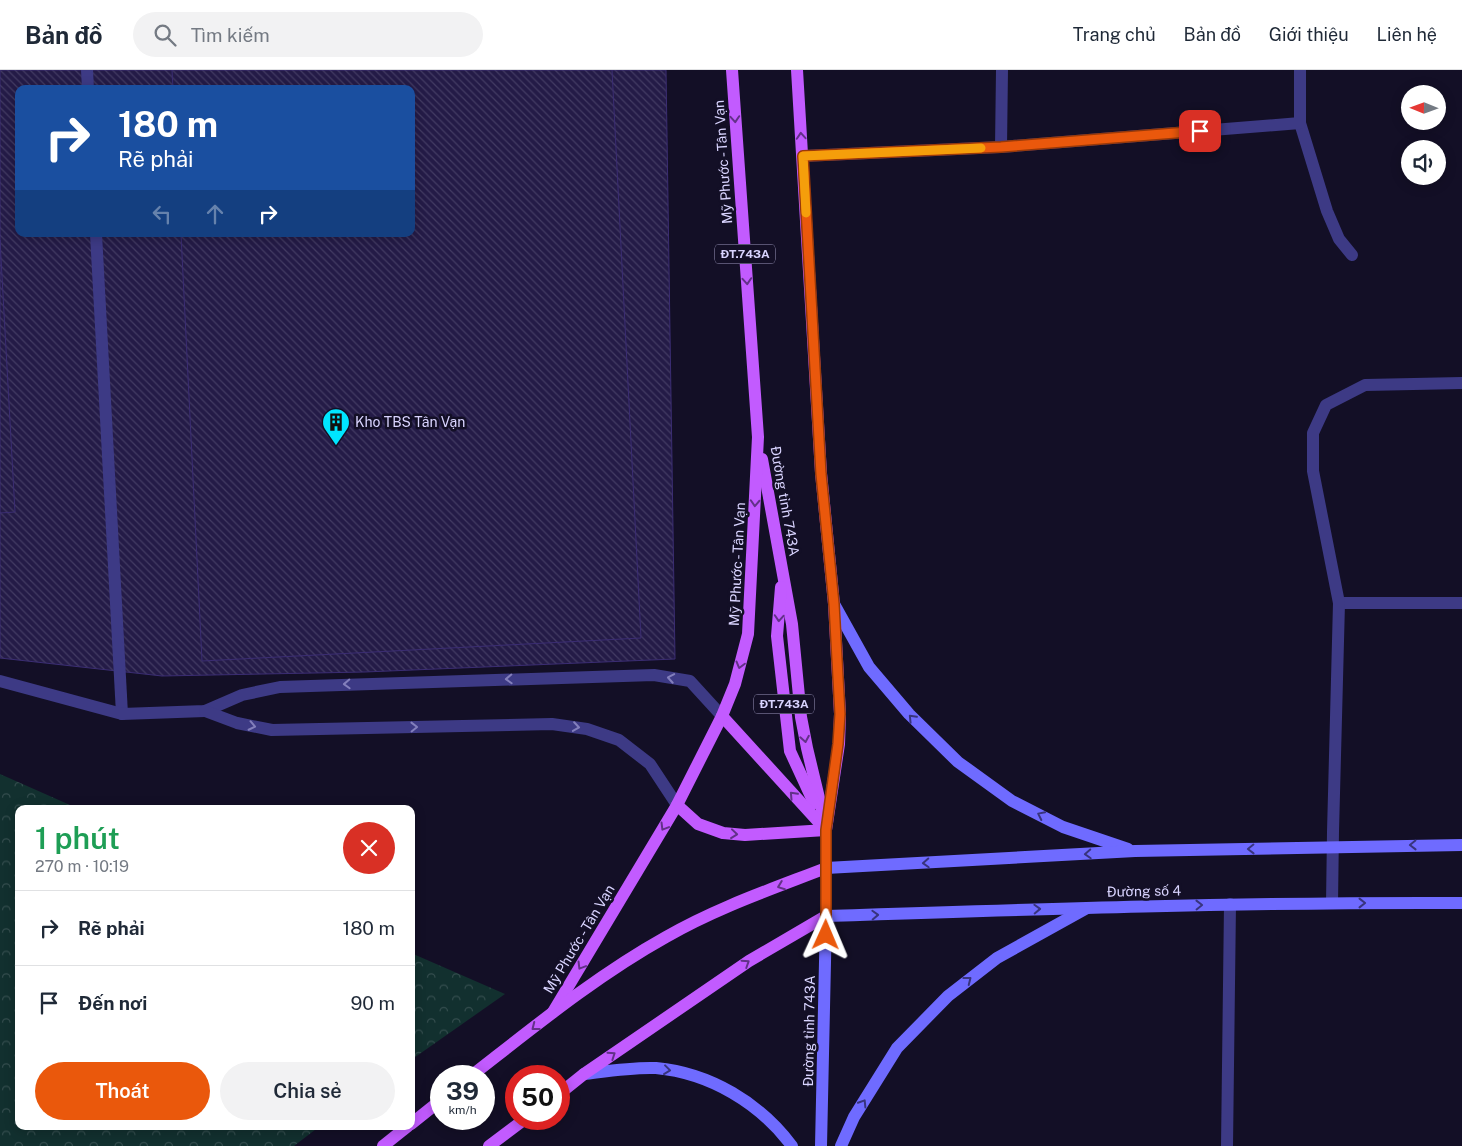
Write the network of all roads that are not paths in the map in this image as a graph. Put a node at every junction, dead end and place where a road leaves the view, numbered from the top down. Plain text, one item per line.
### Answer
1 (87, 70) edge
2 (732, 70) edge
3 (797, 70) edge
4 (1002, 70) edge
5 (1300, 70) edge
6 (88, 85) edge
7 (1300, 123) junction
8 (1001, 147) junction
9 (803, 156) junction
10 (96, 237) edge
11 (1352, 255) dead end
12 (1462, 384) edge
13 (758, 437) junction
14 (1339, 603) junction
15 (1462, 603) edge
16 (834, 604) junction
17 (0, 681) edge
18 (205, 711) junction
19 (122, 714) junction
20 (722, 716) junction
21 (677, 805) junction
22 (826, 830) junction
23 (1462, 844) edge
24 (1332, 847) junction
25 (1135, 851) junction
26 (826, 868) junction
27 (1332, 903) junction
28 (1462, 903) edge
29 (1230, 904) junction
30 (1088, 907) junction
31 (826, 916) junction
32 (553, 1012) junction
33 (486, 1065) edge
34 (584, 1074) junction
35 (570, 1085) edge
36 (430, 1109) edge
37 (415, 1121) edge
38 (403, 1130) edge
39 (510, 1130) edge
40 (383, 1146) edge
41 (489, 1146) edge
42 (792, 1146) edge
43 (822, 1146) edge
44 (841, 1146) edge
45 (1228, 1146) edge

1 - 6 street
2 -> 13 main road, Mỹ Phước - Tân Vạn / ĐT.743A
9 -> 3 main road
4 - 8 street
5 - 7 street
7 - 8 street
7 - 11 street
8 - 9 street
9 - 16 main road
10 - 19 street
12 - 14 street
13 -> 20 main road, Mỹ Phước - Tân Vạn
13 -> 22 main road, Đường tỉnh 743A / ĐT.743A
14 - 15 street
14 - 24 street
16 - 22 main road
25 -> 16 street
17 - 19 street
18 - 19 street
20 -> 18 street
18 -> 21 street
20 - 21 main road, Mỹ Phước - Tân Vạn
22 -> 20 main road
21 -> 22 main road
21 -> 32 main road, Mỹ Phước - Tân Vạn
22 - 26 main road
23 -> 24 street
24 -> 25 street
24 - 27 street
25 -> 26 street
26 - 31 main road
26 -> 32 main road, Mỹ Phước - Tân Vạn
27 -> 28 street, Đường số 4
27 - 29 street, Đường số 4
30 -> 29 street, Đường số 4
29 - 45 street
31 -> 30 street, Đường số 4
44 -> 30 street
34 -> 31 main road
31 - 43 street, Đường tỉnh 743A
32 -> 33 main road, Mỹ Phước - Tân Vạn
34 - 35 main road
34 -> 42 street
36 - 37 main road
38 - 40 main road
39 - 41 main road

